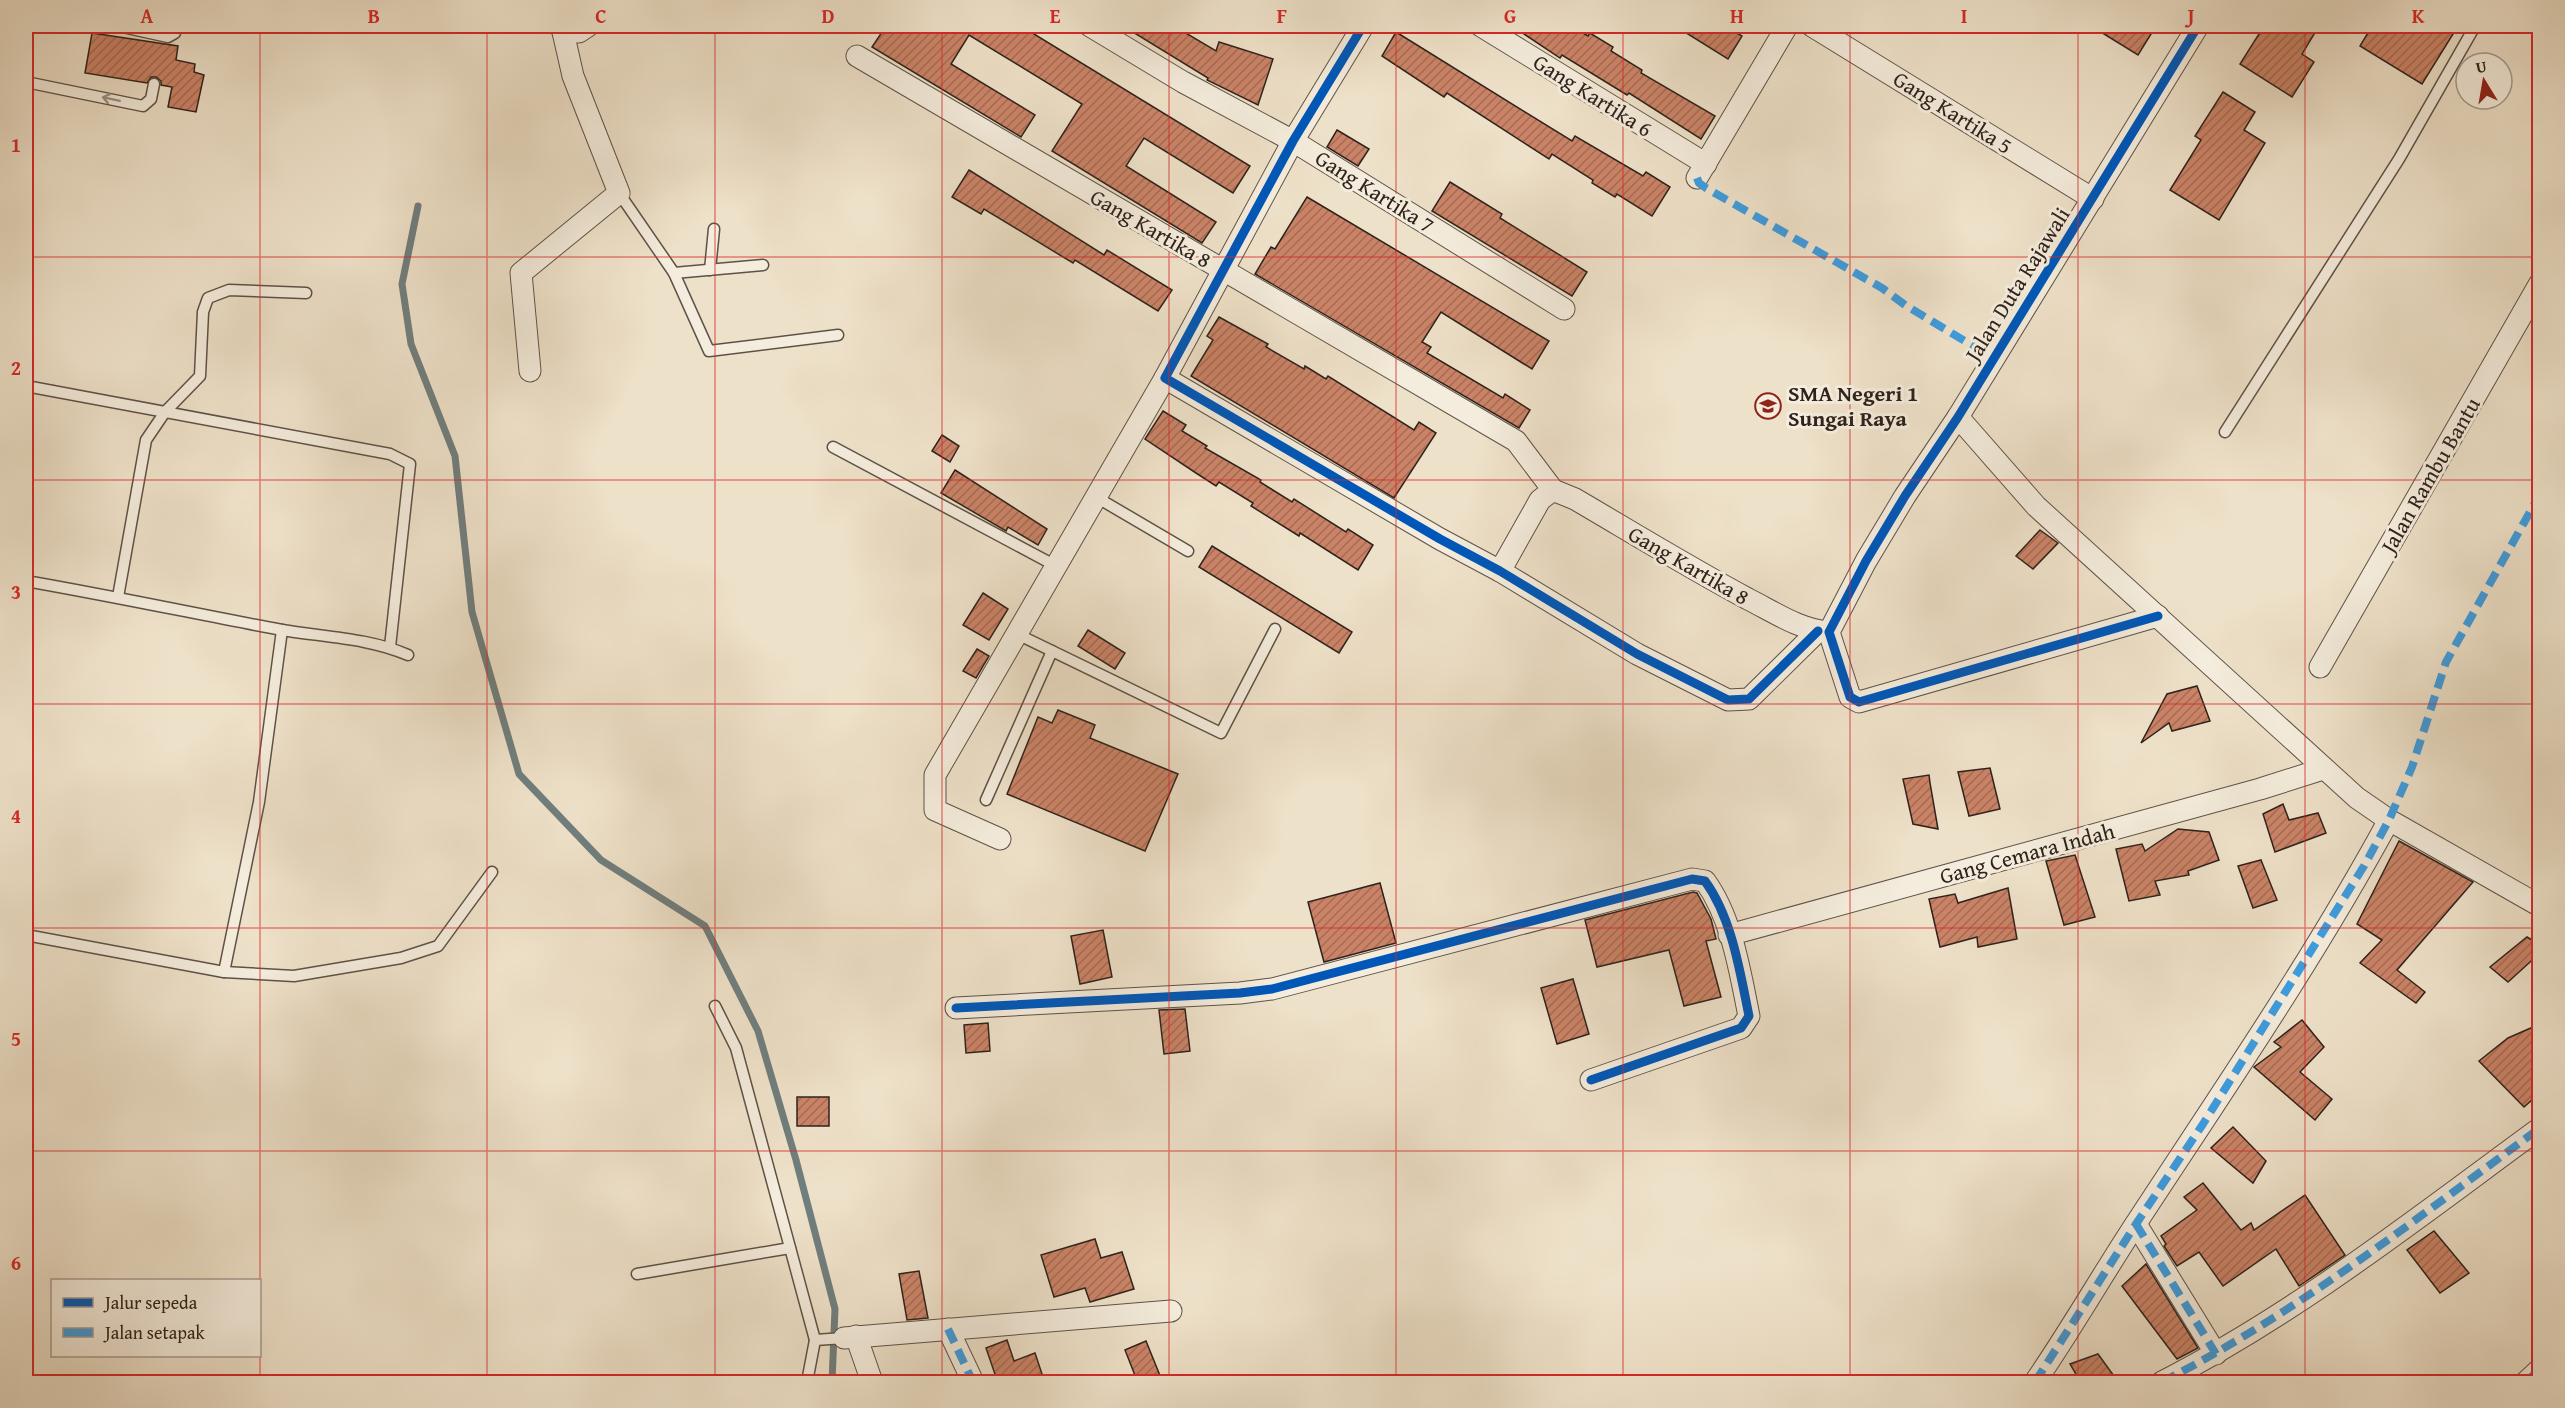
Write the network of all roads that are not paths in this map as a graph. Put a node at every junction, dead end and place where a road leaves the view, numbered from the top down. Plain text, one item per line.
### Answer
1 (118, 26) edge
2 (588, 26) edge
3 (1090, 26) edge
4 (1364, 26) edge
5 (1481, 26) edge
6 (1787, 26) edge
7 (1812, 26) edge
8 (2198, 26) edge
9 (2475, 26) edge
10 (562, 29) edge
11 (175, 33) dead end
12 (857, 56) dead end
13 (26, 82) edge
14 (154, 84) dead end
15 (1293, 141) junction
16 (619, 193) junction
17 (2093, 199) junction
18 (714, 229) dead end
19 (763, 265) dead end
20 (710, 270) junction
21 (1222, 270) junction
22 (674, 273) junction
23 (2540, 283) edge
24 (306, 293) dead end
25 (1564, 309) dead end
26 (838, 335) dead end
27 (530, 371) dead end
28 (1165, 378) junction
29 (26, 386) edge
30 (165, 412) junction
31 (1958, 417) junction
32 (2225, 432) dead end
33 (832, 447) dead end
34 (1553, 490) junction
35 (1096, 497) junction
36 (1188, 551) dead end
37 (1056, 566) junction
38 (1500, 571) junction
39 (26, 581) edge
40 (118, 597) junction
41 (2158, 616) junction
42 (1275, 629) dead end
43 (282, 630) junction
44 (1824, 632) junction
45 (1017, 634) junction
46 (390, 647) junction
47 (1052, 651) junction
48 (408, 656) dead end
49 (2320, 668) dead end
50 (2323, 769) junction
51 (986, 800) dead end
52 (2389, 820) junction
53 (1000, 839) dead end
54 (492, 872) dead end
55 (2540, 906) edge
56 (1729, 934) junction
57 (26, 935) edge
58 (224, 972) junction
59 (715, 1006) dead end
60 (956, 1008) dead end
61 (1591, 1080) dead end
62 (2540, 1128) edge
63 (2136, 1224) junction
64 (790, 1248) junction
65 (637, 1274) dead end
66 (1171, 1311) dead end
67 (948, 1329) junction
68 (835, 1338) junction
69 (2216, 1354) junction
70 (2540, 1370) edge
71 (807, 1383) edge
72 (872, 1383) edge
73 (973, 1383) edge
74 (2035, 1383) edge
75 (2162, 1383) edge
76 (2526, 1383) edge

1 - 11 lane
2 - 10 street
3 - 15 street, Gang Kartika 7
4 - 15 street
5 - 6 street, Gang Kartika 6
7 - 17 street, Gang Kartika 5
8 - 17 street, Jalan Duta Rajawali
9 - 32 lane
10 - 16 street
12 - 21 street, Gang Kartika 8
14 -> 13 lane
15 - 21 street
15 - 25 street, Gang Kartika 7
16 - 22 lane
16 - 27 street
17 - 31 street, Jalan Duta Rajawali
18 - 20 lane
19 - 20 lane
20 - 22 lane
21 - 28 street
21 - 34 street, Gang Kartika 8
22 - 26 lane
23 - 49 street, Jalan Rambu Bantu
24 - 30 lane
28 - 35 street
28 - 38 street, Jalan Duta Rajawali
29 - 30 lane
30 - 40 lane
30 - 46 lane
31 - 41 street
31 - 44 street, Jalan Duta Rajawali
33 - 37 lane
34 - 38 street
34 - 44 street, Gang Kartika 8
35 - 36 lane
35 - 37 street
37 - 45 street
38 - 44 street, Jalan Duta Rajawali
39 - 40 lane
40 - 43 lane
41 - 44 street
41 - 50 street
42 - 47 lane
43 - 46 lane
43 - 58 lane
45 - 47 lane
45 - 53 street
46 - 48 lane
47 - 51 lane
50 - 52 street
50 - 56 street, Gang Cemara Indah
52 - 55 street
52 - 63 street
54 - 58 lane
56 - 60 street
56 - 61 street
57 - 58 lane
59 - 64 lane
62 - 69 street
63 - 69 street
63 - 74 street
64 - 65 lane
64 - 68 lane
66 - 67 street
67 - 68 street
67 - 73 street
68 - 71 lane
68 - 72 street
69 - 75 street
70 - 76 street

